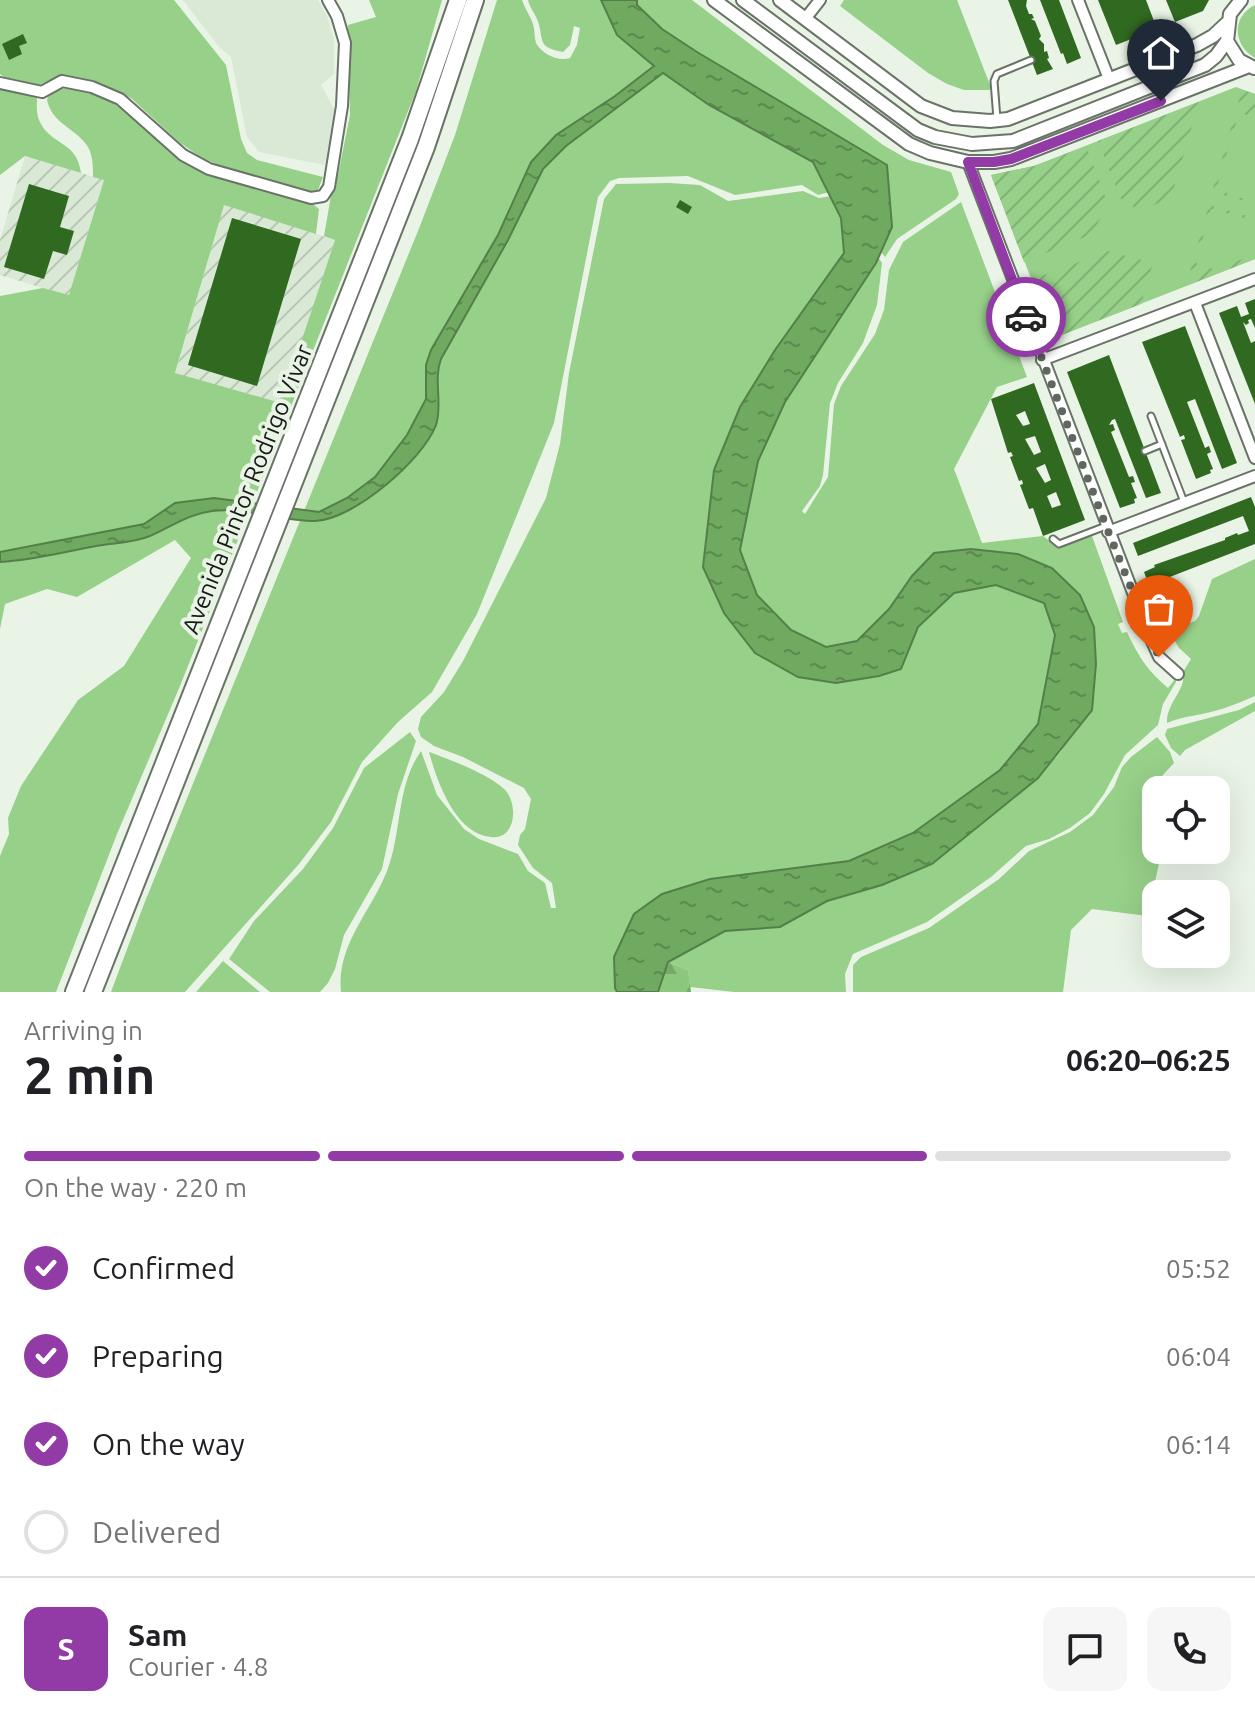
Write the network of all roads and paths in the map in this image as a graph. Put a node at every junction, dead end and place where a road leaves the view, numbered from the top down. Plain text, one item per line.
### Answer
1 (328, 0) edge
2 (458, 0) edge
3 (475, 0) edge
4 (714, 0) edge
5 (743, 0) edge
6 (780, 0) edge
7 (820, 0) edge
8 (1078, 0) edge
9 (1241, 0) edge
10 (805, 19) junction
11 (1227, 23) junction
12 (1227, 41) junction
13 (1031, 60) dead end
14 (1252, 67) edge
15 (1109, 79) junction
16 (0, 83) edge
17 (997, 120) junction
18 (968, 162) junction
19 (1255, 279) edge
20 (1195, 303) junction
21 (1042, 360) junction
22 (1151, 416) dead end
23 (1162, 444) junction
24 (1145, 451) dead end
25 (1255, 458) edge
26 (1255, 476) edge
27 (1185, 503) junction
28 (1107, 529) junction
29 (1053, 539) dead end
30 (1178, 674) dead end
31 (74, 992) edge
32 (93, 992) edge

1 - 16 street
2 - 31 main road, Avenida Pintor Rodrigo Vivar
3 - 32 main road, Avenida Pintor Rodrigo Vivar
4 - 18 street
5 - 12 street
6 - 10 street
7 - 10 street
8 - 15 street
9 - 11 street
10 - 17 street
11 - 12 street
11 - 15 street
12 - 14 street
13 - 17 lane
14 - 18 street
15 - 17 street
18 - 21 street
19 - 20 street
20 - 21 street
20 - 25 street
21 - 28 street
22 - 23 lane
23 - 24 lane
23 - 27 lane
26 - 27 street
27 - 28 street
28 - 29 lane
28 - 30 street

